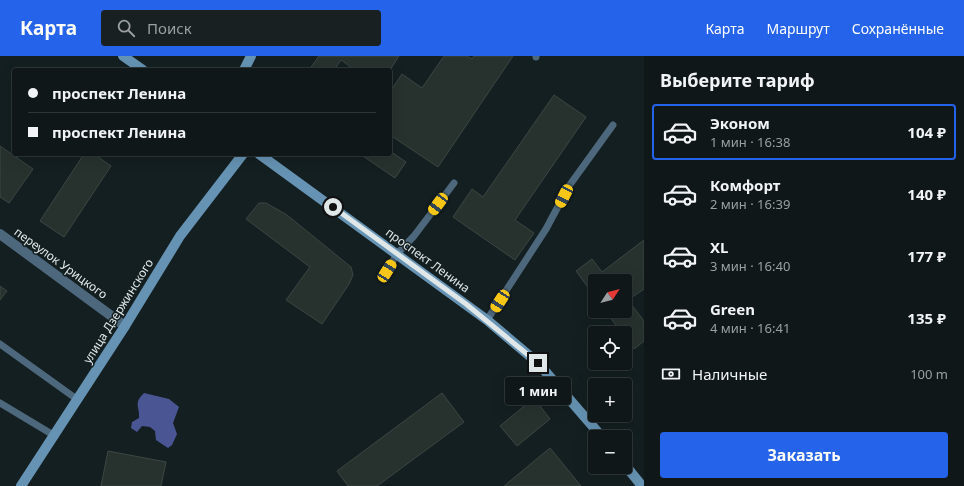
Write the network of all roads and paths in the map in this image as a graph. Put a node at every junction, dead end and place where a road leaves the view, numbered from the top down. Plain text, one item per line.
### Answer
1 (123, 56) edge
2 (251, 56) edge
3 (140, 68) edge
4 (245, 68) edge
5 (613, 125) dead end
6 (241, 156) edge
7 (262, 156) edge
8 (454, 183) dead end
9 (0, 234) edge
10 (397, 254) junction
11 (387, 271) dead end
12 (487, 320) junction
13 (125, 326) junction
14 (0, 344) edge
15 (78, 400) junction
16 (0, 403) edge
17 (596, 430) edge
18 (55, 436) junction
19 (631, 474) edge
20 (639, 485) edge
21 (21, 486) edge

1 - 3 main road
2 - 4 main road
5 - 12 lane
6 - 13 main road, улица Дзержинского
7 - 10 main road, проспект Ленина
8 - 10 lane
9 - 13 street, переулок Урицкого
10 - 11 lane
10 - 12 main road, проспект Ленина
12 - 17 main road, проспект Ленина
13 - 15 main road, улица Дзержинского
14 - 15 lane
15 - 18 main road, улица Дзержинского
16 - 18 lane
18 - 21 main road, улица Дзержинского
19 - 20 main road

